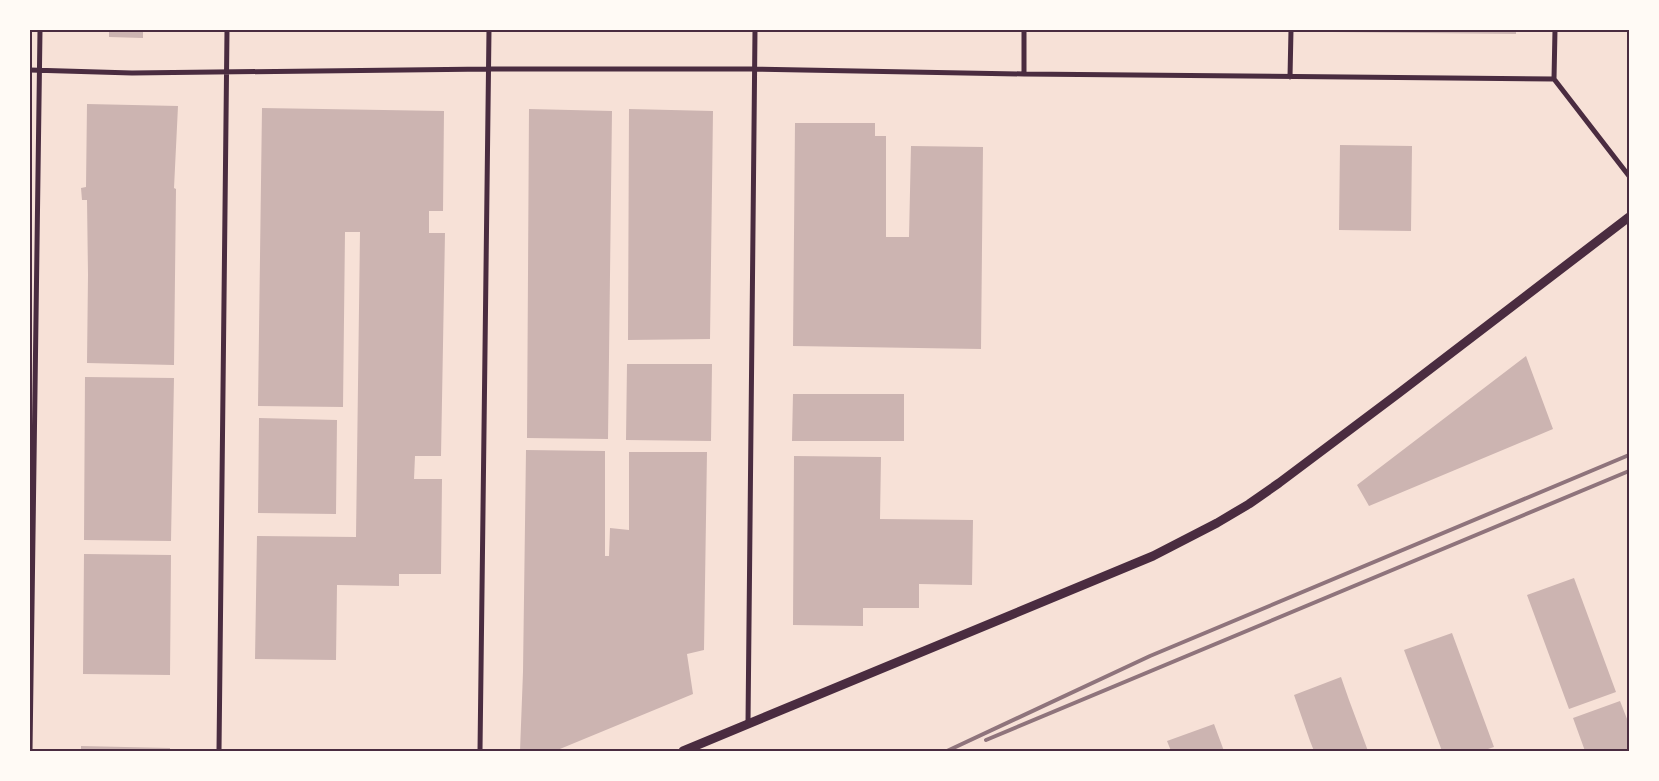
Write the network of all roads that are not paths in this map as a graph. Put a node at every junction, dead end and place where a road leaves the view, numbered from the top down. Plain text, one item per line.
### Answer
1 (40, 30) edge
2 (227, 30) edge
3 (489, 30) edge
4 (755, 30) edge
5 (1024, 30) edge
6 (1291, 30) edge
7 (1555, 30) edge
8 (489, 69) junction
9 (755, 69) junction
10 (30, 70) edge
11 (39, 71) junction
12 (226, 71) junction
13 (1024, 74) junction
14 (1290, 76) junction
15 (1554, 79) junction
16 (1629, 176) edge
17 (1629, 217) edge
18 (748, 724) junction
19 (30, 751) edge
20 (219, 751) edge
21 (480, 751) edge
22 (683, 751) edge

1 - 11 street
2 - 12 street
3 - 8 street
4 - 9 street
5 - 13 street
6 - 14 street
7 - 15 street
8 - 9 street
8 - 12 street
8 - 21 street
9 - 13 street
9 - 18 street
10 - 11 street
11 - 12 street
11 - 19 street
12 - 20 street
13 - 14 street
14 - 15 street
15 - 16 street
17 - 18 street
18 - 22 street

